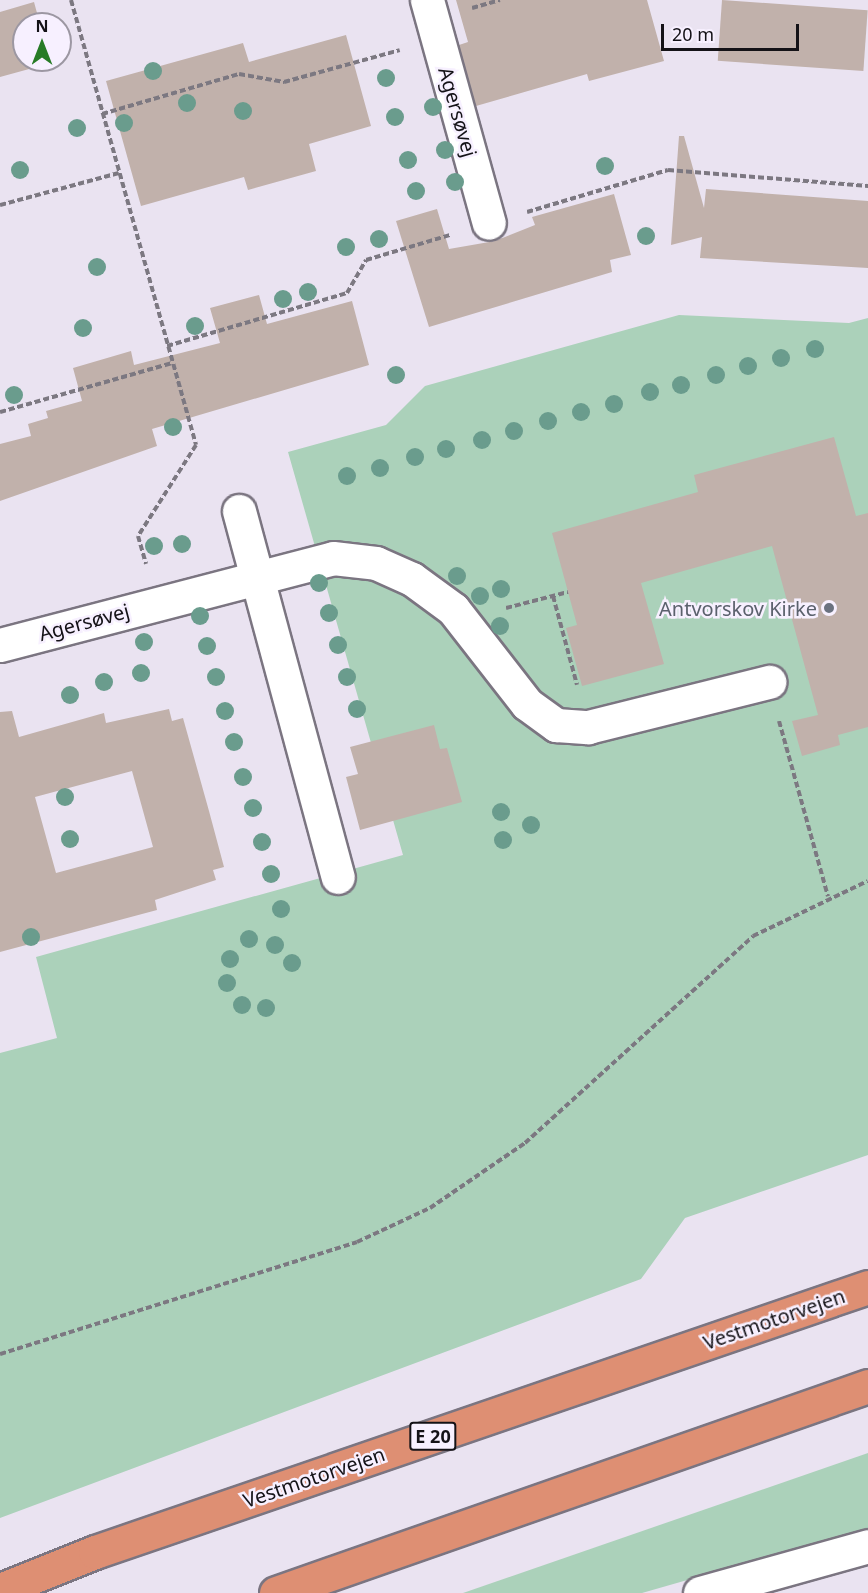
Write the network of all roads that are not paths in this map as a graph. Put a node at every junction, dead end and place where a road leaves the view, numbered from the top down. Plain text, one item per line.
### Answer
1 (427, 0) edge
2 (489, 223) dead end
3 (239, 511) dead end
4 (257, 577) junction
5 (0, 645) edge
6 (769, 682) road end
7 (338, 877) dead end
8 (868, 1287) edge
9 (868, 1386) edge
10 (868, 1546) edge
11 (0, 1590) edge
12 (276, 1593) edge
13 (700, 1593) edge

1 - 2 street, Agersøvej
3 - 4 street
4 - 5 street, Agersøvej
4 - 6 street, Agersøvej
4 - 7 street
8 - 11 highway, Vestmotorvejen / E 20
9 - 12 highway
10 - 13 street

